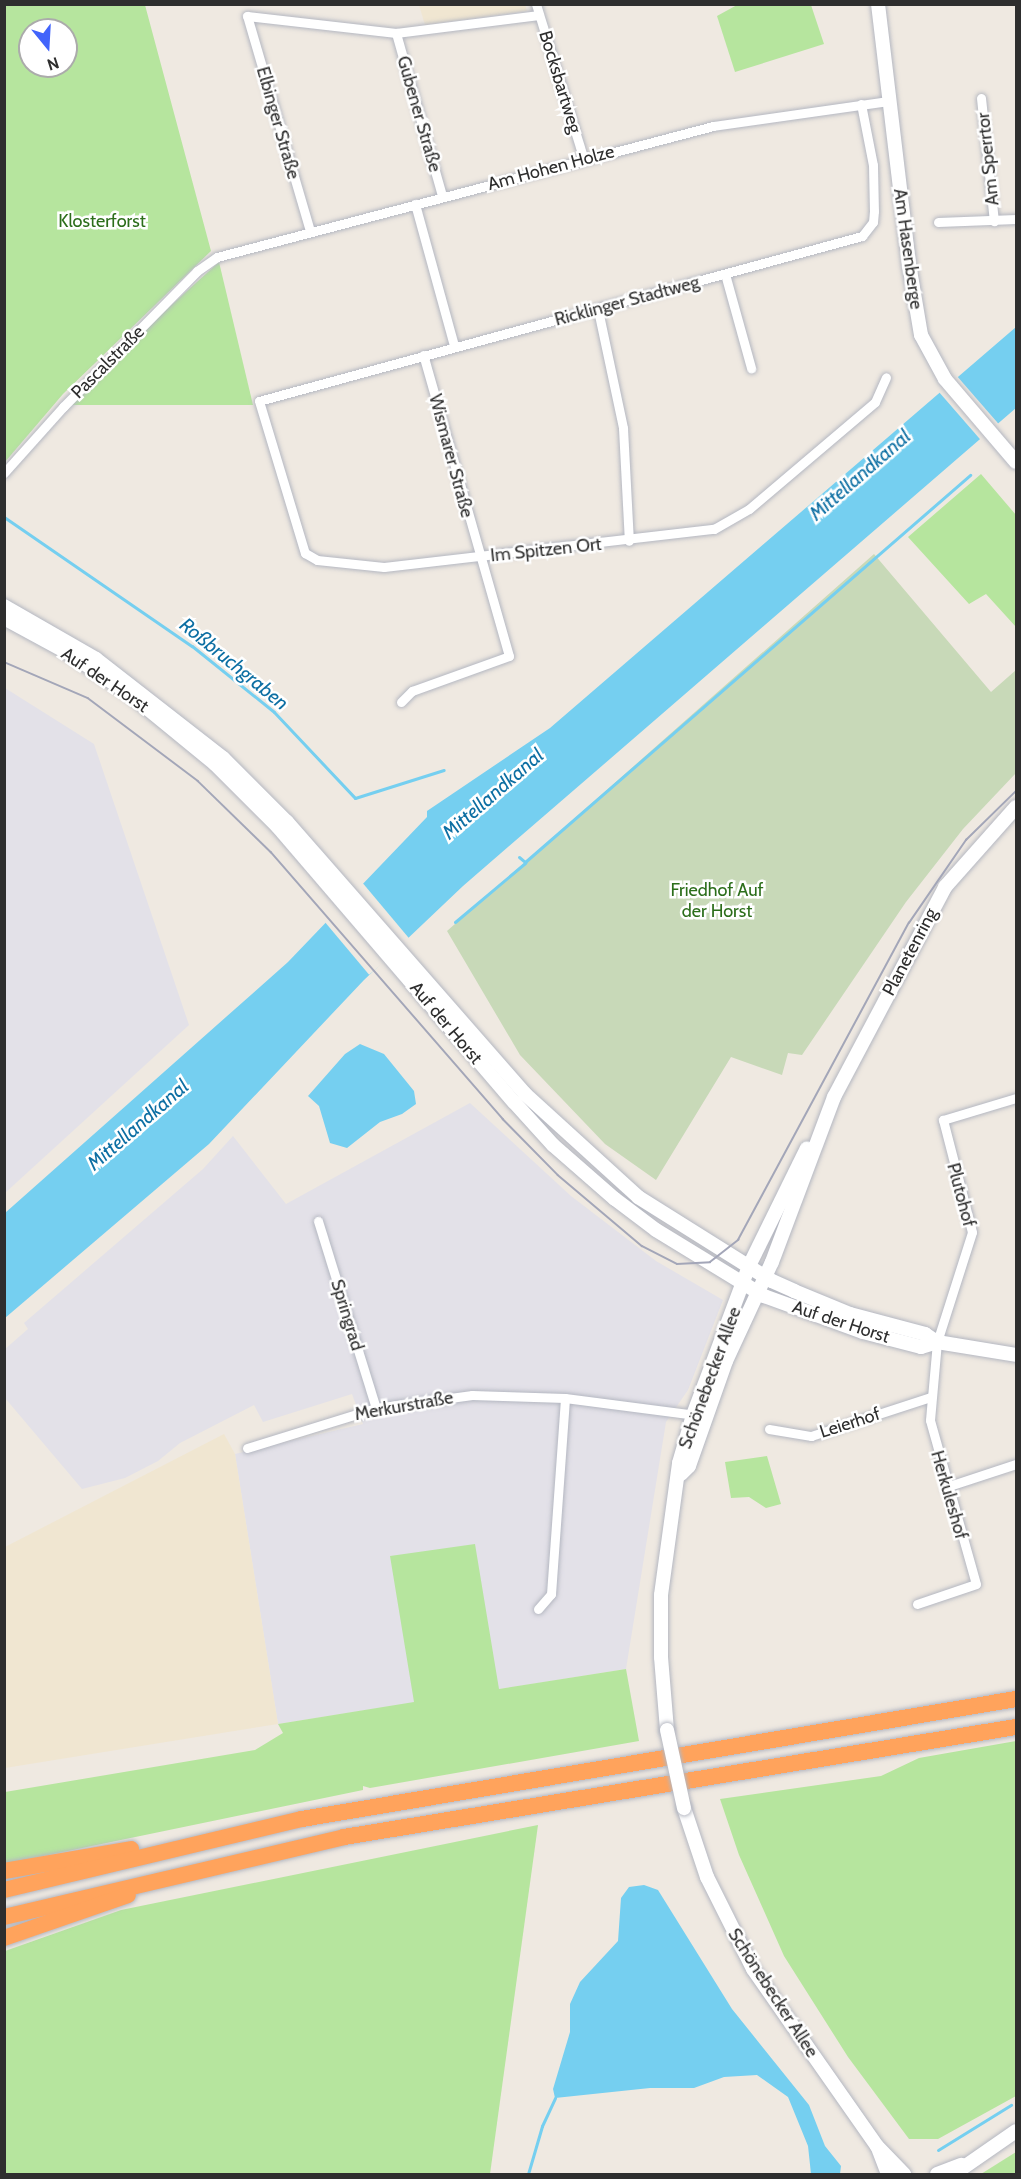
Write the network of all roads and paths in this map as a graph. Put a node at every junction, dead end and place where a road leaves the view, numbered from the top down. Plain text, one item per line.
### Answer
1 (536, 4) edge
2 (878, 4) edge
3 (539, 15) junction
4 (396, 33) junction
5 (981, 98) dead end
6 (889, 101) junction
7 (861, 104) junction
8 (584, 160) junction
9 (442, 196) junction
10 (415, 204) junction
11 (1017, 219) edge
12 (994, 221) junction
13 (938, 222) dead end
14 (310, 231) junction
15 (217, 256) joint
16 (724, 274) junction
17 (598, 309) junction
18 (454, 346) junction
19 (423, 355) junction
20 (751, 368) dead end
21 (886, 377) dead end
22 (259, 401) joint
23 (1017, 462) edge
24 (4, 473) edge
25 (629, 541) junction
26 (480, 557) junction
27 (4, 606) edge
28 (4, 618) edge
29 (401, 702) dead end
30 (1017, 807) edge
31 (341, 892) junction
32 (403, 965) junction
33 (1017, 1098) edge
34 (828, 1113) junction
35 (318, 1221) dead end
36 (749, 1266) junction
37 (765, 1276) junction
38 (743, 1282) junction
39 (757, 1291) junction
40 (937, 1342) junction
41 (1017, 1355) edge
42 (930, 1397) junction
43 (565, 1398) junction
44 (376, 1408) junction
45 (698, 1416) junction
46 (769, 1429) dead end
47 (248, 1448) dead end
48 (1017, 1464) edge
49 (946, 1487) junction
50 (917, 1604) dead end
51 (538, 1609) dead end
52 (1017, 1700) edge
53 (1017, 1727) edge
54 (203, 1841) junction
55 (229, 1862) junction
56 (4, 1871) edge
57 (4, 1890) edge
58 (4, 1917) edge
59 (4, 1938) edge
60 (1017, 2131) edge
61 (877, 2146) junction
62 (966, 2163) junction
63 (888, 2175) edge
64 (904, 2175) edge
65 (937, 2175) edge
66 (954, 2175) edge

1 - 3 street, Bocksbartweg
2 - 6 street, Am Hasenberge
3 - 4 street
3 - 8 street, Bocksbartweg
4 - 9 street, Gubener Straße
4 - 14 street, Elbinger Straße
5 - 12 street, Am Sperrtor
6 - 7 street, Am Hohen Holze
6 - 23 street, Am Hasenberge
7 - 8 street, Am Hohen Holze
7 - 16 street, Ricklinger Stadtweg
8 - 9 street, Am Hohen Holze
9 - 10 street, Am Hohen Holze
10 - 14 street, Am Hohen Holze
10 - 18 street
11 - 12 street, Am Sperrtor
12 - 13 street, Am Sperrtor
14 - 15 street, Am Hohen Holze
15 - 24 street, Pascalstraße
16 - 17 street, Ricklinger Stadtweg
16 - 20 street
17 - 18 street, Ricklinger Stadtweg
17 - 25 street
18 - 19 street, Ricklinger Stadtweg
19 - 22 street, Ricklinger Stadtweg
19 - 26 street, Wismarer Straße
21 - 25 street, Im Spitzen Ort
22 - 26 street, Im Spitzen Ort
25 - 26 street, Im Spitzen Ort
26 - 29 street, Wismarer Straße
27 - 31 street, Auf der Horst
28 - 31 street, Auf der Horst
30 - 34 street, Planetenring
31 - 32 street, Auf der Horst
32 - 36 street, Auf der Horst
32 - 38 street, Auf der Horst
33 - 40 street, Plutohof
34 - 36 street, Planetenring
34 - 37 street, Planetenring
35 - 44 street, Springrad
36 - 37 street, Auf der Horst
36 - 38 street, Planetenring
37 - 39 street, Planetenring
37 - 40 street, Auf der Horst
38 - 39 street, Auf der Horst
38 - 45 street, Schönebecker Allee
39 - 40 street, Auf der Horst
39 - 45 street, Schönebecker Allee
40 - 41 street, Auf der Horst
40 - 42 street, Herkuleshof
42 - 46 street, Leierhof
42 - 49 street, Herkuleshof
43 - 44 street, Merkurstraße
43 - 45 street, Merkurstraße
43 - 51 street
44 - 47 street, Merkurstraße
45 - 61 street, Schönebecker Allee, bridge
48 - 49 street
49 - 50 street, Herkuleshof
52 - 54 highway
53 - 55 highway
54 - 56 highway
54 - 57 highway
55 - 58 highway
55 - 59 highway
60 - 62 street
61 - 63 street, Schönebecker Allee
61 - 64 street, Schönebecker Allee
62 - 65 street
62 - 66 street

